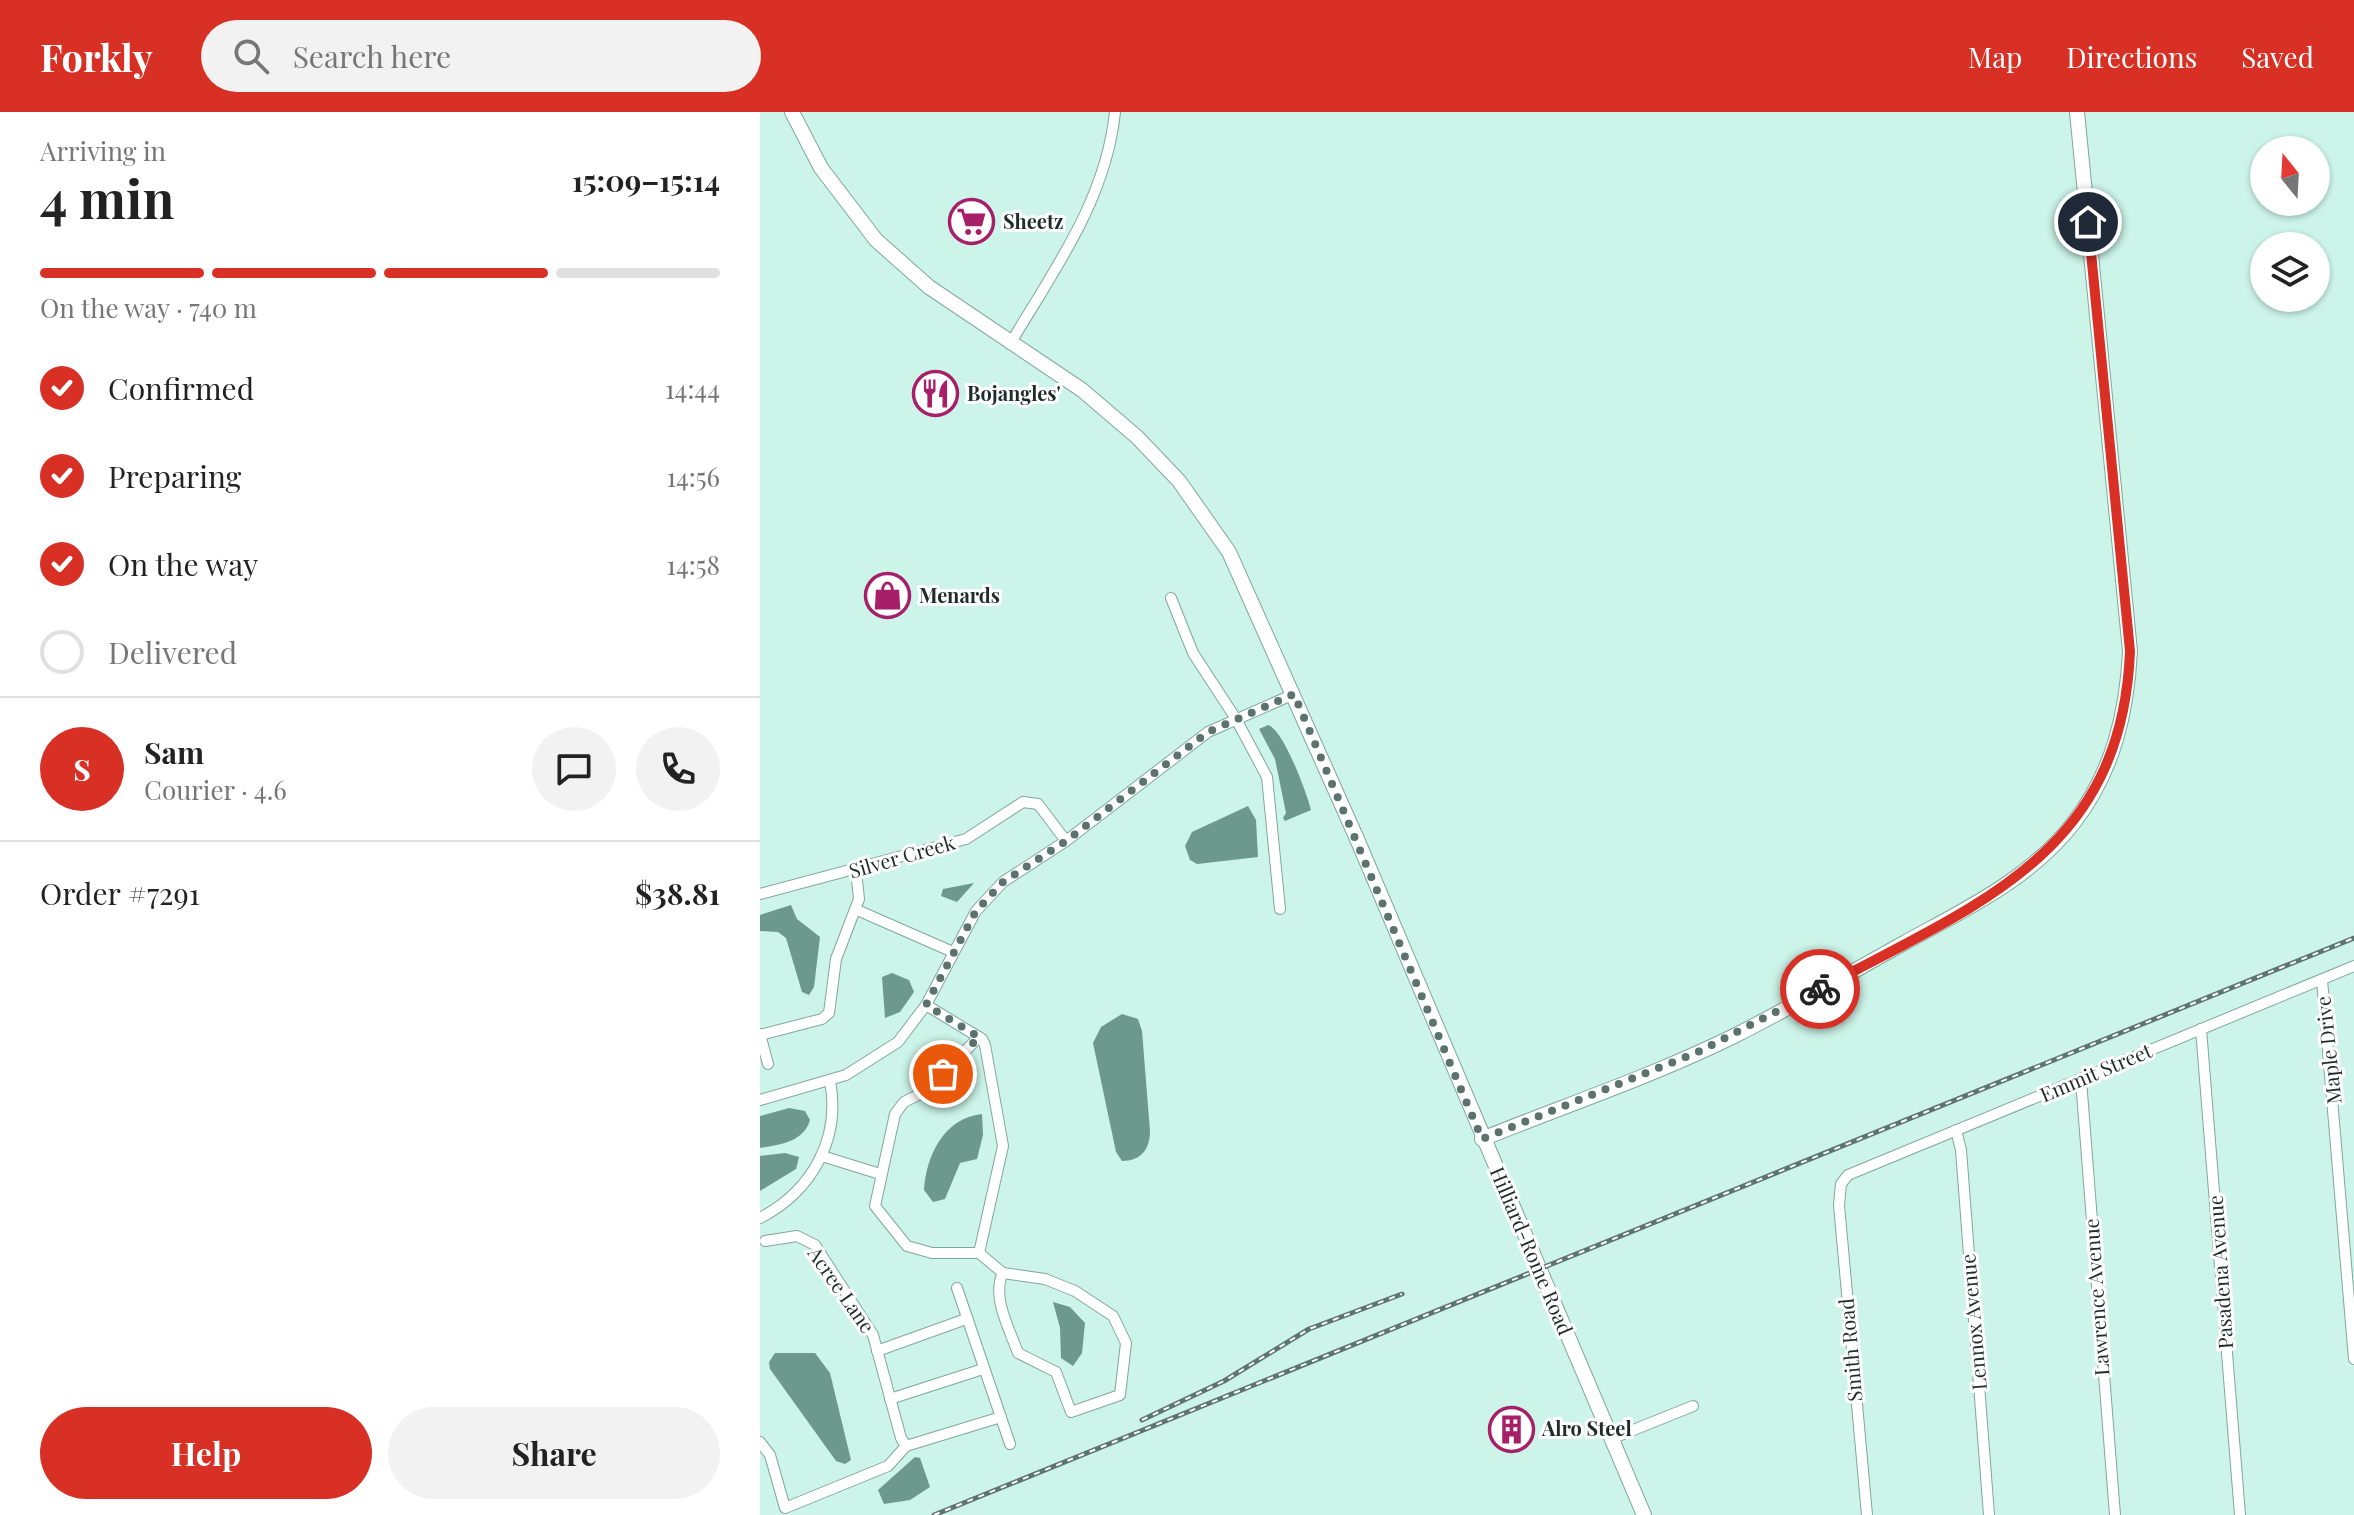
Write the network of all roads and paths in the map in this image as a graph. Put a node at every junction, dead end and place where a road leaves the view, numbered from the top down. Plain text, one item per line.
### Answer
1 (792, 112) edge
2 (1115, 112) edge
3 (2077, 112) edge
4 (1010, 344) junction
5 (1171, 598) dead end
6 (1294, 694) junction
7 (1236, 719) junction
8 (1066, 841) junction
9 (856, 870) junction
10 (760, 894) edge
11 (1280, 909) dead end
12 (857, 910) junction
13 (953, 952) junction
14 (2354, 966) edge
15 (2322, 980) junction
16 (926, 1005) junction
17 (2201, 1029) junction
18 (760, 1035) edge
19 (979, 1037) junction
20 (768, 1064) dead end
21 (2081, 1080) junction
22 (830, 1081) junction
23 (760, 1100) edge
24 (1956, 1130) junction
25 (1482, 1139) junction
26 (822, 1156) junction
27 (880, 1174) junction
28 (1841, 1184) joint
29 (760, 1218) edge
30 (760, 1229) edge
31 (762, 1242) edge
32 (979, 1253) junction
33 (1003, 1273) junction
34 (957, 1288) dead end
35 (966, 1319) junction
36 (877, 1351) junction
37 (2354, 1359) edge
38 (983, 1369) junction
39 (890, 1399) junction
40 (1693, 1406) dead end
41 (1001, 1417) junction
42 (1611, 1439) junction
43 (760, 1442) edge
44 (1010, 1444) dead end
45 (906, 1446) junction
46 (1644, 1515) edge
47 (1867, 1515) edge
48 (1989, 1515) edge
49 (2115, 1515) edge
50 (2240, 1515) edge

1 - 4 main road, Hilliard-Rome Road
2 - 4 street
3 - 25 main road
4 - 6 main road, Hilliard-Rome Road
5 - 7 street
6 - 7 street
6 - 25 main road, Hilliard-Rome Road
7 - 8 street
7 - 11 street
8 - 9 street, Silver Creek
8 - 13 street
9 - 10 street, Silver Creek
9 - 12 street
12 - 13 street
12 - 18 street
13 - 16 street
14 - 15 street, Emmit Street
15 - 17 street, Emmit Street
15 - 37 street, Maple Drive
16 - 19 street
16 - 22 street
17 - 21 street, Emmit Street
17 - 50 street, Pasadena Avenue
18 - 20 street
19 - 27 street
19 - 32 street
21 - 24 street, Emmit Street
21 - 49 street, Lawrence Avenue
22 - 23 street
22 - 26 street
24 - 28 street, Emmit Street
24 - 48 street, Lennox Avenue
25 - 42 main road, Hilliard-Rome Road
26 - 27 street
26 - 29 street
27 - 32 street
28 - 47 street, Smith Road
30 - 31 street
31 - 36 street, Acree Lane
32 - 33 street
33 - 33 street
34 - 35 street
35 - 36 street
35 - 38 street
36 - 39 street, Acree Lane
38 - 39 street
38 - 41 street
39 - 45 street, Acree Lane
40 - 42 street
41 - 44 street
41 - 45 street
42 - 46 main road, Hilliard-Rome Road
43 - 45 street

